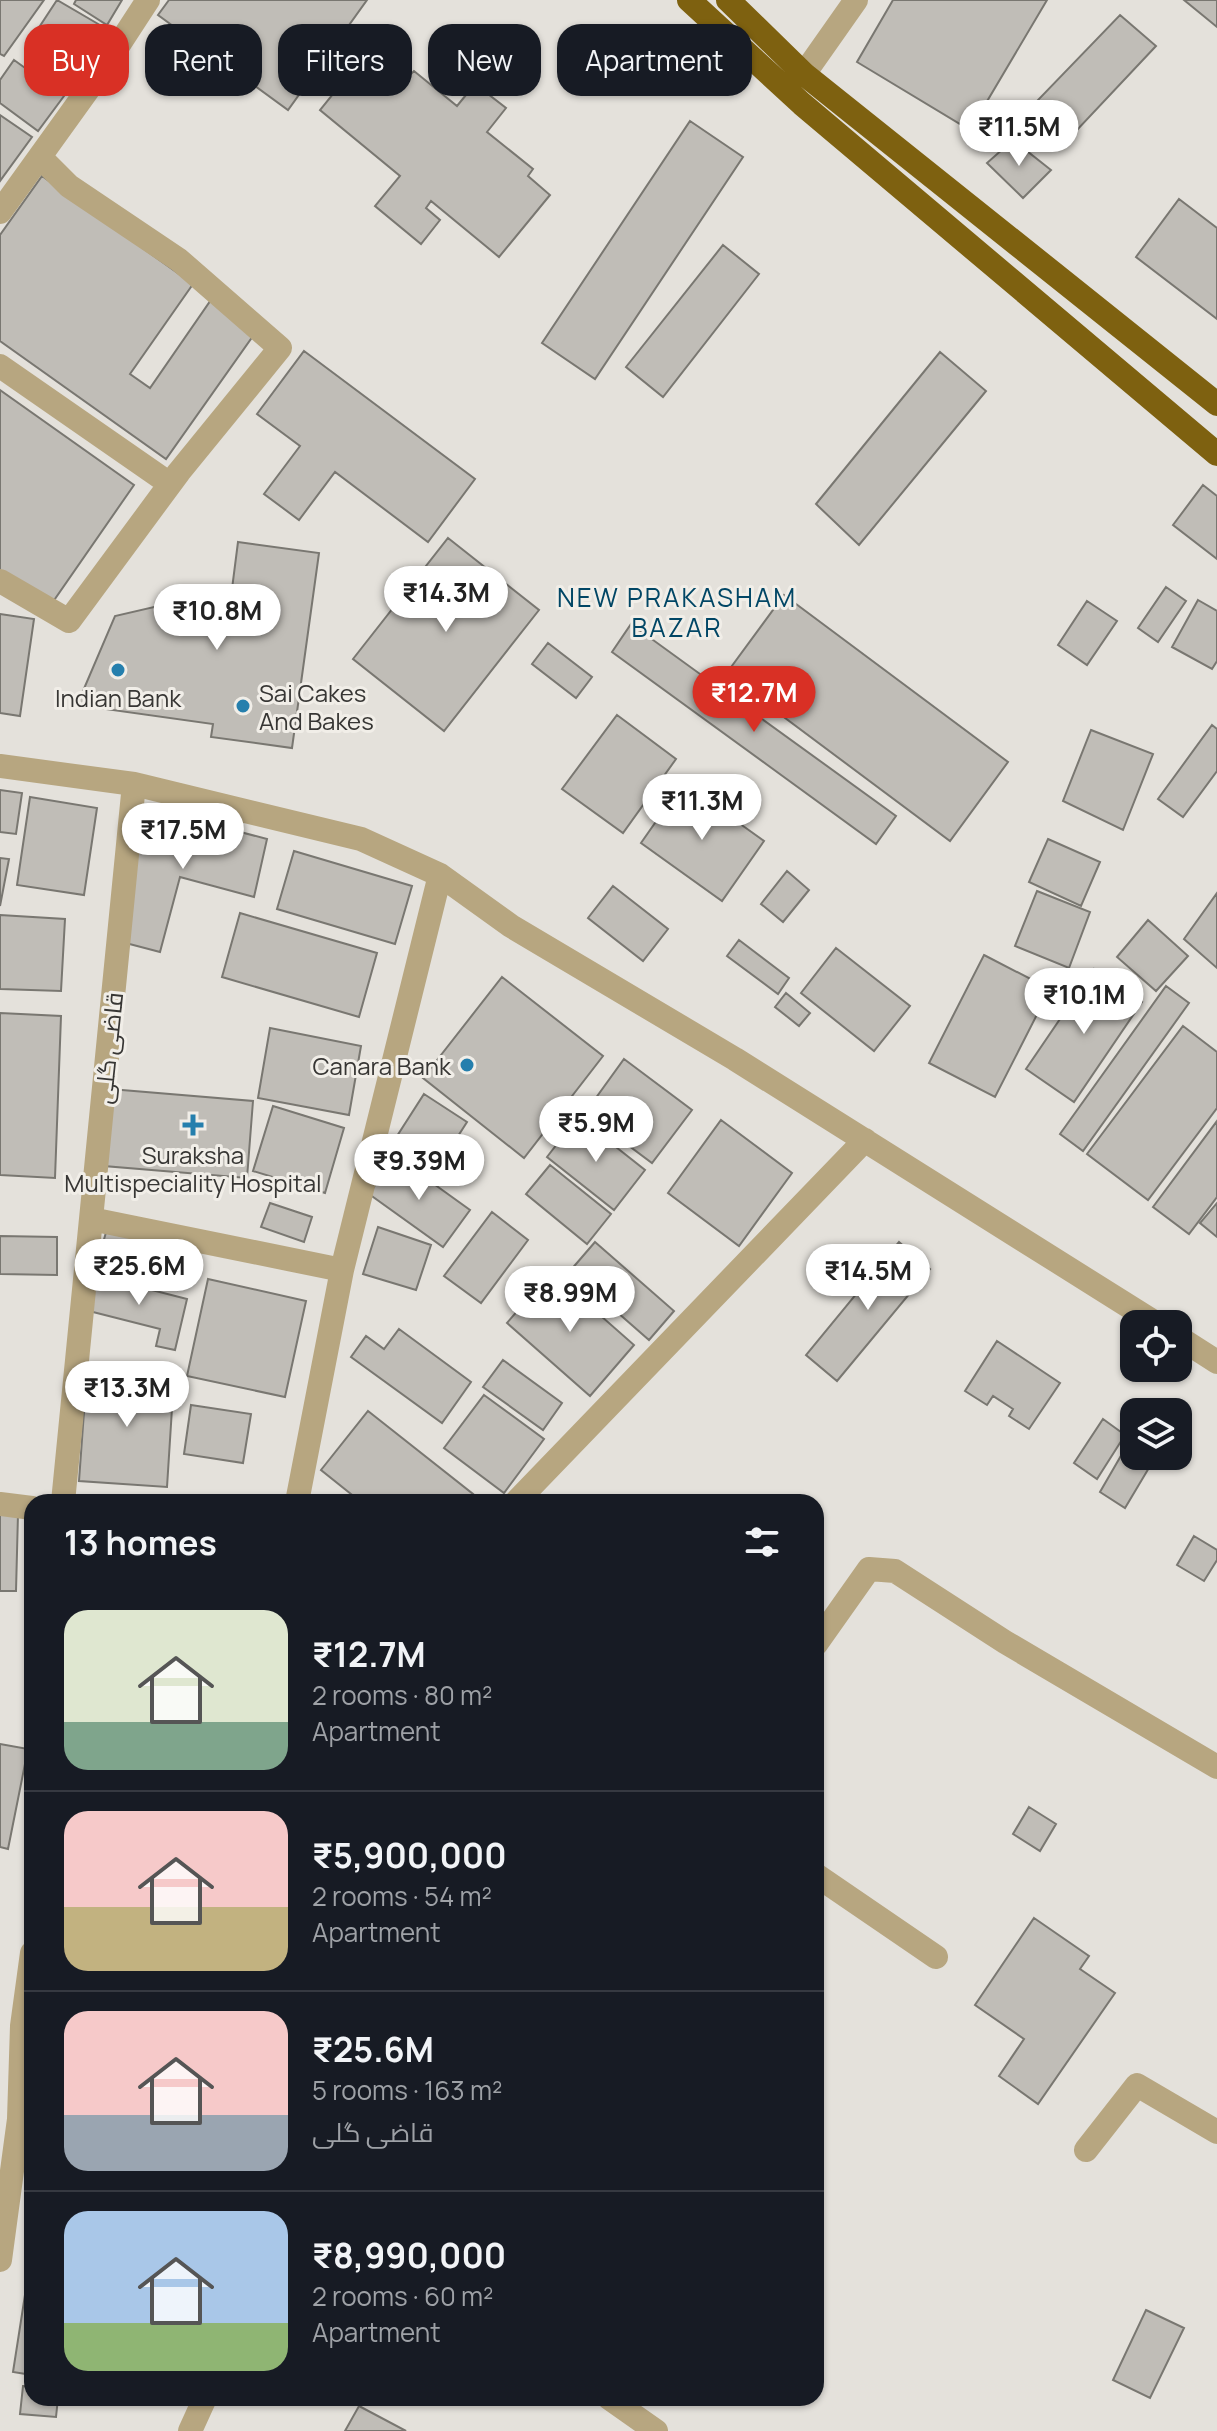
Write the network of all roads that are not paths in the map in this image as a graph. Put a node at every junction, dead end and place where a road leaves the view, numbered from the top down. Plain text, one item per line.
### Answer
1 (148, 0) edge
2 (689, 0) edge
3 (728, 0) edge
4 (856, 0) edge
5 (804, 74) junction
6 (40, 157) junction
7 (0, 212) edge
8 (0, 366) edge
9 (1217, 404) edge
10 (1217, 454) edge
11 (170, 484) junction
12 (0, 581) edge
13 (0, 766) edge
14 (134, 784) junction
15 (440, 875) junction
16 (865, 1140) junction
17 (91, 1219) junction
18 (342, 1270) junction
19 (1135, 1310) edge
20 (1192, 1346) edge
21 (1217, 1362) edge
22 (64, 1494) edge
23 (299, 1494) edge
24 (524, 1494) edge
25 (0, 1504) edge
26 (24, 1507) edge
27 (824, 1633) edge
28 (1217, 1767) edge
29 (824, 1880) edge
30 (936, 1957) dead end
31 (24, 2011) edge
32 (10, 2117) edge
33 (1217, 2132) edge
34 (1086, 2150) dead end
35 (0, 2260) edge
36 (201, 2406) edge
37 (620, 2406) edge
38 (190, 2431) edge
39 (656, 2431) edge

1 - 6 street
2 - 10 highway
3 - 5 highway
4 - 5 street
5 - 9 highway
6 - 7 street
6 - 11 street
8 - 11 street
11 - 12 street
13 - 14 street
14 - 15 street
14 - 17 street, قاضی گلی
15 - 16 street
15 - 18 street
16 - 19 street
16 - 24 street
17 - 18 street
17 - 22 street, قاضی گلی
18 - 23 street
20 - 21 street
25 - 26 street
27 - 28 street
29 - 30 street
31 - 32 street
32 - 35 street
33 - 34 street
36 - 38 street
37 - 39 street

